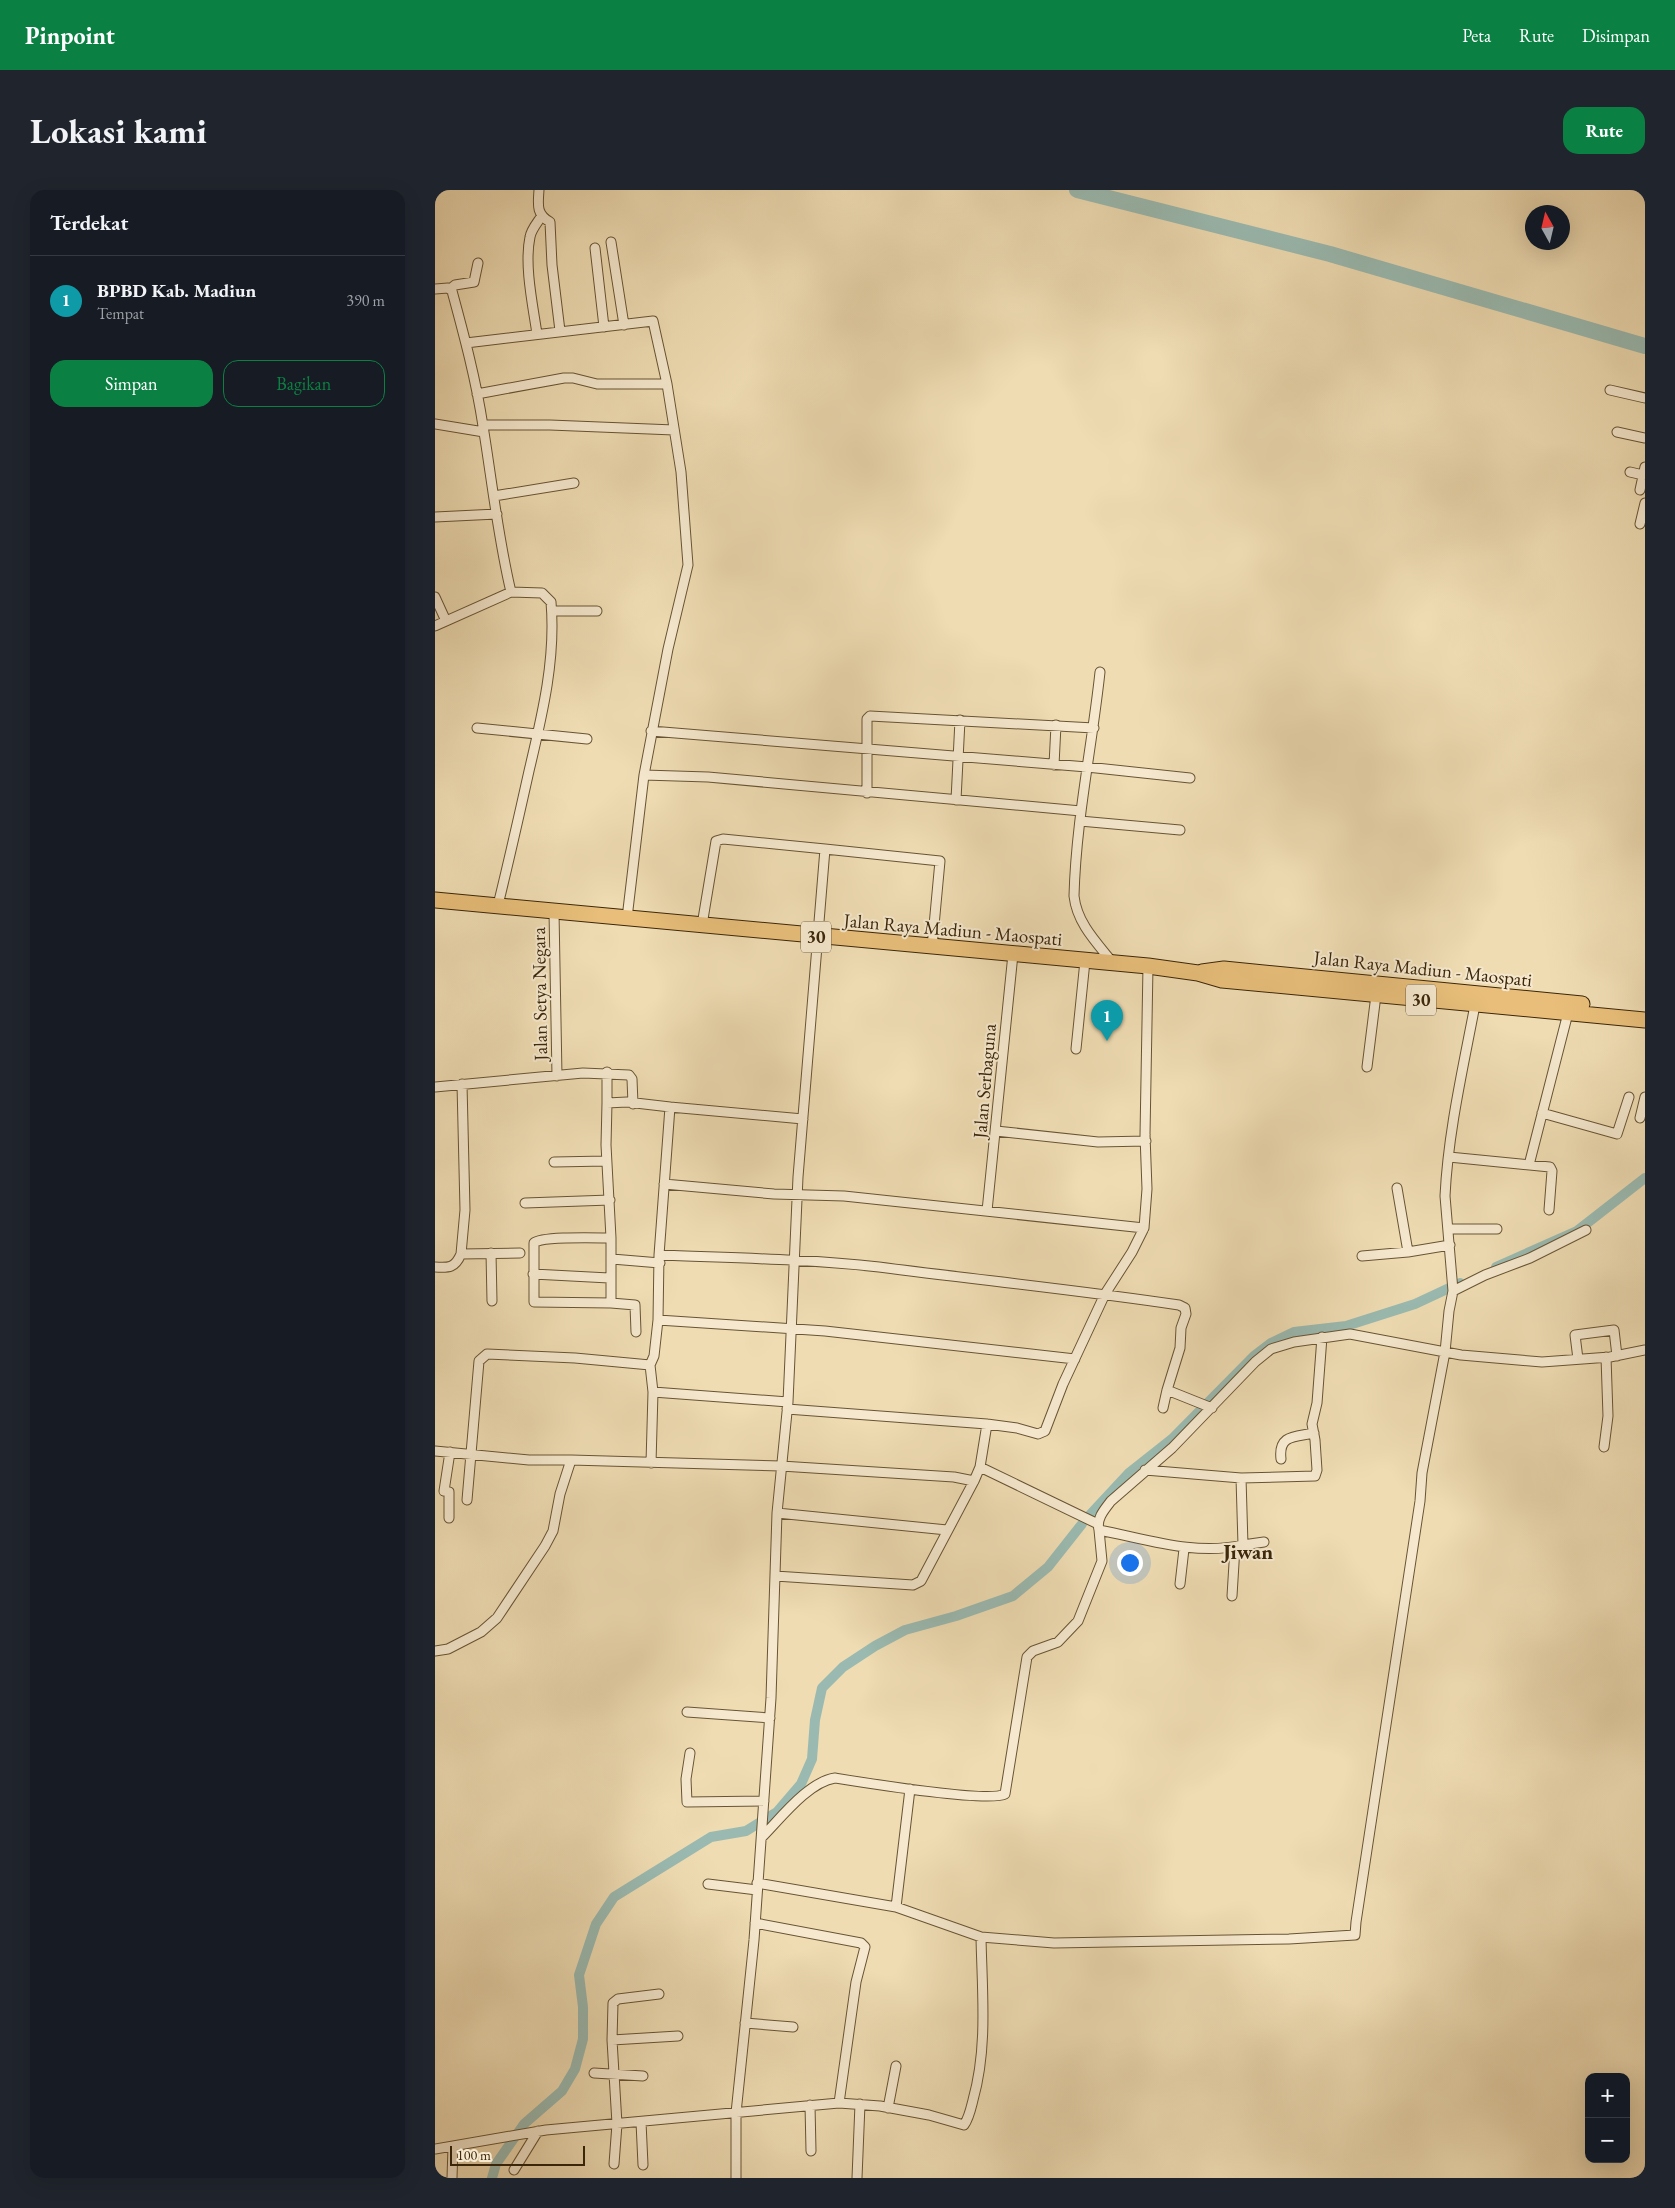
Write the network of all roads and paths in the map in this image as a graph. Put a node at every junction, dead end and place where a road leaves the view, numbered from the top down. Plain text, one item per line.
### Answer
1 (539, 190) edge
2 (541, 217) junction
3 (611, 242) dead end
4 (595, 248) dead end
5 (478, 263) dead end
6 (435, 289) edge
7 (450, 289) junction
8 (624, 325) junction
9 (604, 327) junction
10 (560, 331) junction
11 (537, 334) junction
12 (466, 343) junction
13 (667, 384) junction
14 (1610, 390) dead end
15 (477, 394) junction
16 (1645, 398) edge
17 (435, 424) edge
18 (483, 428) junction
19 (674, 430) junction
20 (1617, 432) dead end
21 (1645, 438) edge
22 (1644, 471) edge
23 (1630, 472) dead end
24 (574, 484) dead end
25 (1640, 490) dead end
26 (494, 496) junction
27 (1645, 503) edge
28 (497, 514) junction
29 (435, 517) edge
30 (1640, 524) dead end
31 (511, 592) junction
32 (435, 597) edge
33 (552, 611) junction
34 (597, 611) dead end
35 (446, 621) junction
36 (435, 626) edge
37 (1100, 672) dead end
38 (960, 720) junction
39 (1056, 725) junction
40 (477, 728) dead end
41 (1094, 728) junction
42 (651, 731) junction
43 (537, 735) junction
44 (587, 740) dead end
45 (868, 750) junction
46 (958, 758) junction
47 (1054, 765) junction
48 (1087, 767) junction
49 (643, 775) junction
50 (1190, 778) dead end
51 (867, 793) junction
52 (956, 800) junction
53 (1081, 811) junction
54 (1080, 821) junction
55 (1180, 830) dead end
56 (825, 849) junction
57 (435, 900) edge
58 (498, 905) junction
59 (554, 912) junction
60 (627, 918) junction
61 (702, 925) junction
62 (817, 937) junction
63 (932, 947) junction
64 (1013, 954) junction
65 (1085, 961) junction
66 (1113, 963) junction
67 (1149, 966) junction
68 (1322, 984) junction
69 (1376, 995) junction
70 (1475, 1005) junction
71 (1645, 1011) edge
72 (1568, 1013) junction
73 (1645, 1020) edge
74 (1076, 1049) dead end
75 (1367, 1067) dead end
76 (607, 1072) junction
77 (557, 1076) junction
78 (462, 1084) junction
79 (435, 1087) edge
80 (1629, 1097) dead end
81 (1645, 1097) edge
82 (607, 1103) junction
83 (633, 1104) junction
84 (670, 1107) junction
85 (1542, 1113) junction
86 (1640, 1118) dead end
87 (803, 1119) junction
88 (996, 1131) junction
89 (1146, 1141) junction
90 (1449, 1157) junction
91 (606, 1161) junction
92 (554, 1162) dead end
93 (1529, 1165) junction
94 (664, 1184) junction
95 (1397, 1188) dead end
96 (798, 1193) junction
97 (610, 1200) junction
98 (525, 1203) dead end
99 (1549, 1210) dead end
100 (987, 1211) junction
101 (1144, 1228) junction
102 (1448, 1229) junction
103 (1497, 1229) dead end
104 (1586, 1230) dead end
105 (611, 1238) junction
106 (1450, 1245) junction
107 (1408, 1252) junction
108 (491, 1253) junction
109 (520, 1253) dead end
110 (461, 1254) junction
111 (1362, 1256) dead end
112 (612, 1259) junction
113 (660, 1259) junction
114 (794, 1262) junction
115 (435, 1267) edge
116 (533, 1274) junction
117 (609, 1278) junction
118 (1453, 1290) junction
119 (1105, 1294) junction
120 (492, 1301) dead end
121 (611, 1303) junction
122 (658, 1320) junction
123 (792, 1329) junction
124 (636, 1332) dead end
125 (1322, 1337) junction
126 (1645, 1350) edge
127 (1445, 1352) junction
128 (1617, 1356) junction
129 (1606, 1357) junction
130 (1075, 1359) junction
131 (1578, 1360) junction
132 (650, 1366) junction
133 (1167, 1390) junction
134 (653, 1392) junction
135 (787, 1405) junction
136 (1163, 1408) dead end
137 (1211, 1408) junction
138 (987, 1424) junction
139 (1314, 1434) junction
140 (1604, 1447) dead end
141 (435, 1451) edge
142 (450, 1452) junction
143 (470, 1454) junction
144 (1281, 1459) dead end
145 (571, 1460) junction
146 (651, 1463) junction
147 (781, 1466) junction
148 (979, 1467) junction
149 (1145, 1470) junction
150 (1241, 1478) junction
151 (974, 1481) junction
152 (467, 1500) dead end
153 (777, 1513) junction
154 (449, 1518) dead end
155 (1098, 1527) junction
156 (947, 1530) junction
157 (1264, 1542) dead end
158 (1239, 1546) junction
159 (1184, 1549) junction
160 (775, 1576) junction
161 (1180, 1584) dead end
162 (1232, 1596) dead end
163 (435, 1650) edge
164 (687, 1712) dead end
165 (770, 1718) junction
166 (690, 1753) dead end
167 (910, 1789) junction
168 (764, 1805) junction
169 (762, 1838) junction
170 (708, 1884) dead end
171 (757, 1886) junction
172 (896, 1907) junction
173 (755, 1923) junction
174 (981, 1937) junction
175 (659, 1994) dead end
176 (745, 2023) junction
177 (793, 2027) dead end
178 (678, 2036) dead end
179 (612, 2040) junction
180 (895, 2066) dead end
181 (594, 2073) dead end
182 (613, 2075) junction
183 (643, 2076) dead end
184 (839, 2103) junction
185 (860, 2104) junction
186 (810, 2106) junction
187 (888, 2108) junction
188 (736, 2113) junction
189 (641, 2122) junction
190 (617, 2124) junction
191 (538, 2131) junction
192 (453, 2147) junction
193 (435, 2149) edge
194 (811, 2151) dead end
195 (614, 2164) dead end
196 (643, 2165) dead end
197 (515, 2170) dead end
198 (451, 2178) edge
199 (736, 2178) edge
200 (857, 2178) edge

1 - 2 street
2 - 10 street
2 - 11 street
3 - 8 street
4 - 9 street
5 - 7 street
6 - 7 street
7 - 12 street
8 - 9 street
8 - 13 street
9 - 10 street
10 - 11 street
11 - 12 street
12 - 15 street
13 - 15 street
13 - 19 street
14 - 16 street
15 - 18 street
17 - 18 street
18 - 19 street
18 - 26 street
19 - 42 street
20 - 21 street
22 - 23 street
22 - 25 street
24 - 26 street
26 - 28 street
27 - 30 street
28 - 29 street
28 - 31 street
31 - 33 street
31 - 35 street
32 - 35 street
33 - 34 street
33 - 43 street
35 - 36 street
37 - 41 street
38 - 39 street
38 - 45 street
38 - 46 street
39 - 41 street
39 - 47 street
40 - 43 street
41 - 48 street
42 - 45 street
42 - 49 street
43 - 44 street
43 - 58 street
45 - 46 street
45 - 51 street
46 - 47 street
46 - 52 street
47 - 48 street
48 - 50 street
48 - 53 street
49 - 51 street
49 - 60 street
51 - 52 street
52 - 53 street
53 - 54 street
54 - 55 street
54 - 66 street
56 - 61 street
56 - 62 street
56 - 63 street
57 - 58 highway, Jalan Raya Madiun - Maospati / 30
58 - 59 highway, Jalan Raya Madiun - Maospati / 30
59 - 60 highway, Jalan Raya Madiun - Maospati / 30
59 - 77 street, Jalan Setya Negara
60 - 61 highway, Jalan Raya Madiun - Maospati / 30
61 - 62 highway, Jalan Raya Madiun - Maospati / 30
62 - 63 highway, Jalan Raya Madiun - Maospati / 30
62 - 87 street
63 - 64 highway, Jalan Raya Madiun - Maospati / 30
64 - 65 highway, Jalan Raya Madiun - Maospati / 30
64 - 88 street, Jalan Serbaguna
65 - 66 highway, Jalan Raya Madiun - Maospati / 30
65 - 74 street
66 - 67 highway, Jalan Raya Madiun - Maospati / 30
67 - 68 highway, Jalan Raya Madiun - Maospati / 30
67 - 89 street
68 - 69 highway, Jalan Raya Madiun - Maospati / 30
68 - 71 highway, Jalan Raya Madiun - Maospati / 30
69 - 70 highway, Jalan Raya Madiun - Maospati / 30
69 - 75 street
70 - 72 highway, Jalan Raya Madiun - Maospati / 30
70 - 90 street
72 - 73 highway, Jalan Raya Madiun - Maospati / 30
72 - 85 street
76 - 77 street
76 - 82 street
76 - 83 street
77 - 78 street
78 - 79 street
78 - 110 street
80 - 85 street
81 - 86 street
82 - 83 street
82 - 91 street
83 - 84 street
84 - 87 street
84 - 94 street
85 - 93 street
87 - 96 street
88 - 89 street
88 - 100 street, Jalan Serbaguna
89 - 101 street
90 - 93 street
90 - 102 street
91 - 92 street
91 - 97 street
93 - 99 street
94 - 96 street
94 - 113 street
95 - 107 street
96 - 100 street
96 - 114 street
97 - 98 street
97 - 105 street
100 - 101 street
101 - 119 street
102 - 103 street
102 - 106 street
104 - 118 street
105 - 112 street
105 - 116 street
106 - 107 street
106 - 118 street
107 - 111 street
108 - 109 street
108 - 110 street
108 - 120 street
110 - 115 street
112 - 113 street
112 - 117 street
113 - 114 street
113 - 122 street
114 - 119 street
114 - 123 street
116 - 117 street
116 - 121 street
117 - 121 street
118 - 127 street
119 - 130 street
119 - 133 street
121 - 124 street
122 - 123 street
122 - 132 street
123 - 130 street
123 - 135 street
125 - 127 street
125 - 137 street
125 - 139 street
126 - 128 street
127 - 131 street
127 - 174 street
128 - 129 street
128 - 131 street
129 - 131 street
129 - 140 street
130 - 138 street
132 - 134 street
132 - 143 street
133 - 136 street
133 - 137 street
134 - 135 street
134 - 146 street
135 - 138 street
135 - 147 street
137 - 149 street
138 - 148 street
139 - 144 street
139 - 150 street
141 - 142 street
142 - 143 street
142 - 154 street
143 - 145 street
143 - 152 street
145 - 146 street
145 - 163 street
146 - 147 street
147 - 151 street
147 - 153 street
148 - 151 street
148 - 155 street
149 - 150 street
149 - 155 street
150 - 158 street
151 - 156 street
153 - 156 street
153 - 160 street
155 - 159 street
155 - 167 street
156 - 160 street
157 - 158 street
158 - 159 street
158 - 162 street
159 - 161 street
160 - 165 street
164 - 165 street
165 - 168 street
166 - 168 street
167 - 169 street
167 - 172 street
168 - 169 street
169 - 171 street
170 - 171 street
171 - 172 street
171 - 173 street
172 - 174 street
173 - 176 street
173 - 184 street
174 - 187 street
175 - 179 street
176 - 177 street
176 - 188 street
178 - 179 street
179 - 182 street
180 - 187 street
181 - 182 street
182 - 183 street
182 - 190 street
184 - 185 street
184 - 186 street
185 - 187 street
185 - 200 street
186 - 188 street
186 - 194 street
188 - 189 street
188 - 199 street
189 - 190 street
189 - 196 street
190 - 191 street
190 - 195 street
191 - 192 street
191 - 197 street
192 - 193 street
192 - 198 street

